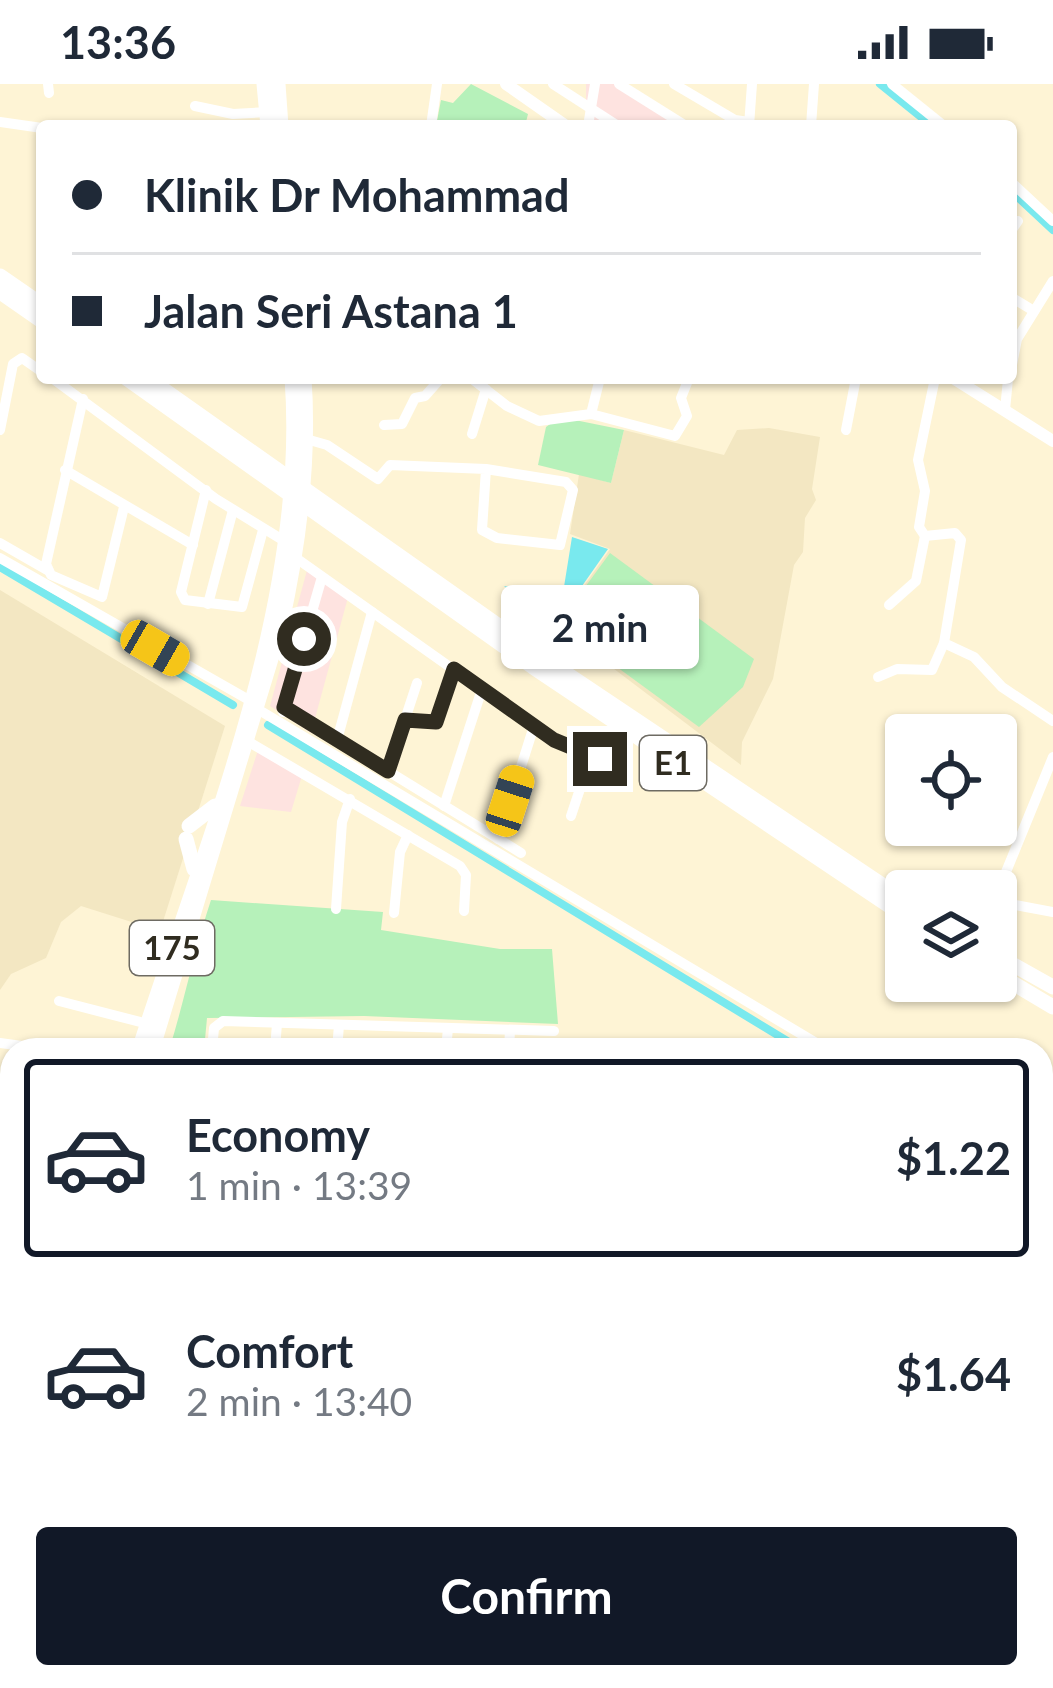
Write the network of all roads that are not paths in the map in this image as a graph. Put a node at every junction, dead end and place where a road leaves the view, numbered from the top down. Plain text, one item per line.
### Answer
1 (263, 84) edge
2 (278, 84) edge
3 (437, 84) edge
4 (506, 84) edge
5 (553, 84) edge
6 (595, 84) edge
7 (619, 84) edge
8 (674, 84) edge
9 (703, 84) edge
10 (752, 84) edge
11 (816, 84) edge
12 (892, 84) edge
13 (571, 99) junction
14 (698, 99) junction
15 (195, 106) dead end
16 (594, 111) junction
17 (268, 119) edge
18 (281, 120) edge
19 (432, 120) edge
20 (558, 120) edge
21 (563, 120) edge
22 (590, 120) edge
23 (608, 120) edge
24 (676, 120) edge
25 (735, 120) edge
26 (749, 120) edge
27 (813, 120) edge
28 (937, 120) edge
29 (0, 122) edge
30 (36, 127) edge
31 (1017, 188) edge
32 (1053, 221) edge
33 (0, 276) edge
34 (1053, 281) edge
35 (0, 292) edge
36 (36, 301) edge
37 (1017, 301) edge
38 (1034, 311) junction
39 (36, 317) edge
40 (1017, 333) edge
41 (36, 367) edge
42 (61, 384) edge
43 (141, 384) edge
44 (292, 384) edge
45 (304, 384) edge
46 (436, 384) edge
47 (482, 384) edge
48 (485, 384) edge
49 (598, 384) edge
50 (687, 384) edge
51 (855, 384) edge
52 (934, 384) edge
53 (963, 384) edge
54 (1006, 384) edge
55 (1008, 384) edge
56 (83, 399) junction
57 (992, 401) junction
58 (1005, 410) junction
59 (591, 414) junction
60 (384, 424) dead end
61 (0, 430) edge
62 (846, 430) dead end
63 (472, 434) dead end
64 (306, 439) junction
65 (1053, 441) edge
66 (486, 469) junction
67 (65, 470) junction
68 (206, 490) junction
69 (124, 507) junction
70 (233, 510) junction
71 (263, 530) junction
72 (925, 536) junction
73 (286, 542) junction
74 (0, 543) edge
75 (193, 545) junction
76 (0, 558) edge
77 (296, 558) junction
78 (47, 570) junction
79 (322, 577) junction
80 (448, 596) junction
81 (208, 604) junction
82 (889, 605) dead end
83 (372, 612) junction
84 (944, 643) junction
85 (454, 669) junction
86 (878, 677) dead end
87 (417, 683) dead end
88 (482, 689) junction
89 (254, 705) junction
90 (283, 713) junction
91 (405, 720) junction
92 (1053, 721) edge
93 (534, 727) junction
94 (337, 740) junction
95 (249, 742) junction
96 (591, 756) junction
97 (1053, 757) edge
98 (388, 771) junction
99 (620, 772) dead end
100 (350, 799) junction
101 (219, 800) junction
102 (444, 806) junction
103 (571, 816) dead end
104 (408, 835) junction
105 (498, 839) junction
106 (213, 841) junction
107 (521, 853) dead end
108 (195, 878) junction
109 (885, 887) edge
110 (885, 903) edge
111 (336, 909) dead end
112 (464, 910) dead end
113 (1053, 912) edge
114 (394, 913) dead end
115 (1017, 967) edge
116 (1017, 986) edge
117 (1053, 987) edge
118 (59, 1001) dead end
119 (1053, 1007) edge
120 (277, 1023) junction
121 (148, 1024) junction
122 (340, 1025) junction
123 (448, 1028) junction
124 (510, 1030) junction
125 (554, 1030) dead end
126 (143, 1038) edge
127 (156, 1038) edge
128 (213, 1038) edge
129 (275, 1038) edge
130 (338, 1038) edge
131 (447, 1038) edge
132 (509, 1038) edge
133 (809, 1038) edge

1 - 17 highway
2 - 18 highway
3 - 19 street
4 - 20 main road
5 - 13 street
6 - 16 street
7 - 24 street
8 - 14 street
9 - 14 street
10 - 26 street
11 - 27 street
12 - 28 street
13 - 16 street
13 - 21 street
14 - 25 street
15 - 17 street
16 - 22 street
16 - 23 street
29 - 30 street
31 - 32 street
33 - 36 highway
34 - 38 street
35 - 39 highway
37 - 38 street
38 - 40 street
41 - 61 street
42 - 56 street
43 - 80 highway, E1
44 - 73 highway, 175
45 - 64 highway, 175
46 - 60 street
47 - 63 street
48 - 59 street
49 - 59 street
50 - 59 street
51 - 62 street
52 - 72 street
53 - 57 main road
54 - 57 street
55 - 58 street
56 - 67 street
56 - 68 street
57 - 58 main road
58 - 65 main road
64 - 66 street
64 - 77 highway, 175
66 - 66 street
67 - 69 street
67 - 78 street
68 - 70 street
68 - 75 street
69 - 75 street
69 - 78 street
70 - 71 street
70 - 81 street
71 - 73 street
71 - 81 street
72 - 82 street
72 - 84 street
73 - 89 highway, 175
74 - 78 street
75 - 81 street
76 - 89 street
77 - 79 street
77 - 89 highway, 175
79 - 83 street
79 - 90 street
80 - 109 highway, E1
80 - 110 highway, E1
83 - 85 street
83 - 94 street
84 - 86 street
84 - 92 street
85 - 88 street
85 - 91 street
87 - 91 street
88 - 93 street
88 - 102 street
89 - 90 street
89 - 95 highway, 175
89 - 101 highway, 175
90 - 94 street
90 - 133 street
91 - 98 street
93 - 96 street
93 - 105 street
94 - 98 street
95 - 100 street
95 - 106 highway, 175
96 - 99 street
96 - 103 street
97 - 113 street
98 - 102 street
100 - 104 street
100 - 111 street
101 - 106 highway, 175
101 - 108 highway
102 - 105 street
104 - 112 street
104 - 114 street
105 - 107 street
106 - 108 highway, 175
106 - 127 highway, 175
108 - 121 highway, 175
115 - 117 highway
116 - 119 highway
118 - 121 street
120 - 122 street
120 - 128 street
120 - 129 street
121 - 126 highway, 175
122 - 123 street
122 - 130 street
123 - 124 street
123 - 131 street
124 - 125 street
124 - 132 street

